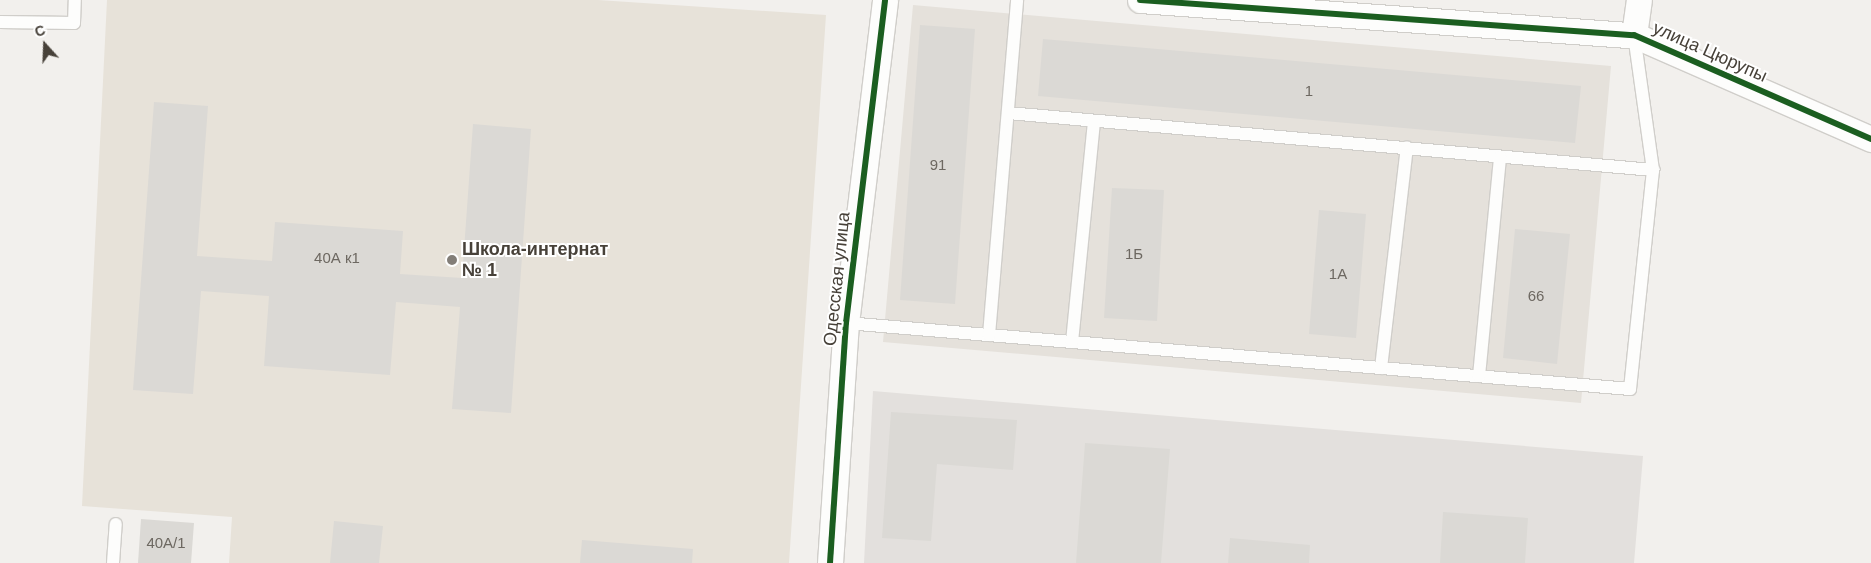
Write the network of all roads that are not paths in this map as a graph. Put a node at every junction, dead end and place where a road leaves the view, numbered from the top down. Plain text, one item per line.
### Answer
1 (75, 0) edge
2 (885, 0) edge
3 (1017, 0) edge
4 (1140, 0) edge
5 (1639, 0) edge
6 (0, 22) edge
7 (1634, 36) junction
8 (1008, 113) junction
9 (1094, 120) junction
10 (1871, 139) edge
11 (1407, 148) junction
12 (1500, 157) junction
13 (1653, 170) junction
14 (846, 323) junction
15 (989, 335) junction
16 (1072, 342) junction
17 (1380, 368) junction
18 (1480, 376) junction
19 (116, 524) dead end
20 (113, 563) edge
21 (830, 563) edge

1 - 6 lane
2 - 14 street, Одесская улица
3 - 8 lane
4 - 7 street, улица Цюрупы
5 - 7 street
7 - 10 street, улица Цюрупы
7 - 13 lane
8 - 9 lane
8 - 15 lane
9 - 11 lane
9 - 16 lane
11 - 12 lane
11 - 17 lane
12 - 13 lane
12 - 18 lane
13 - 18 lane
14 - 15 lane
14 - 21 street, Одесская улица
15 - 16 lane
16 - 17 lane
17 - 18 lane
19 - 20 lane

